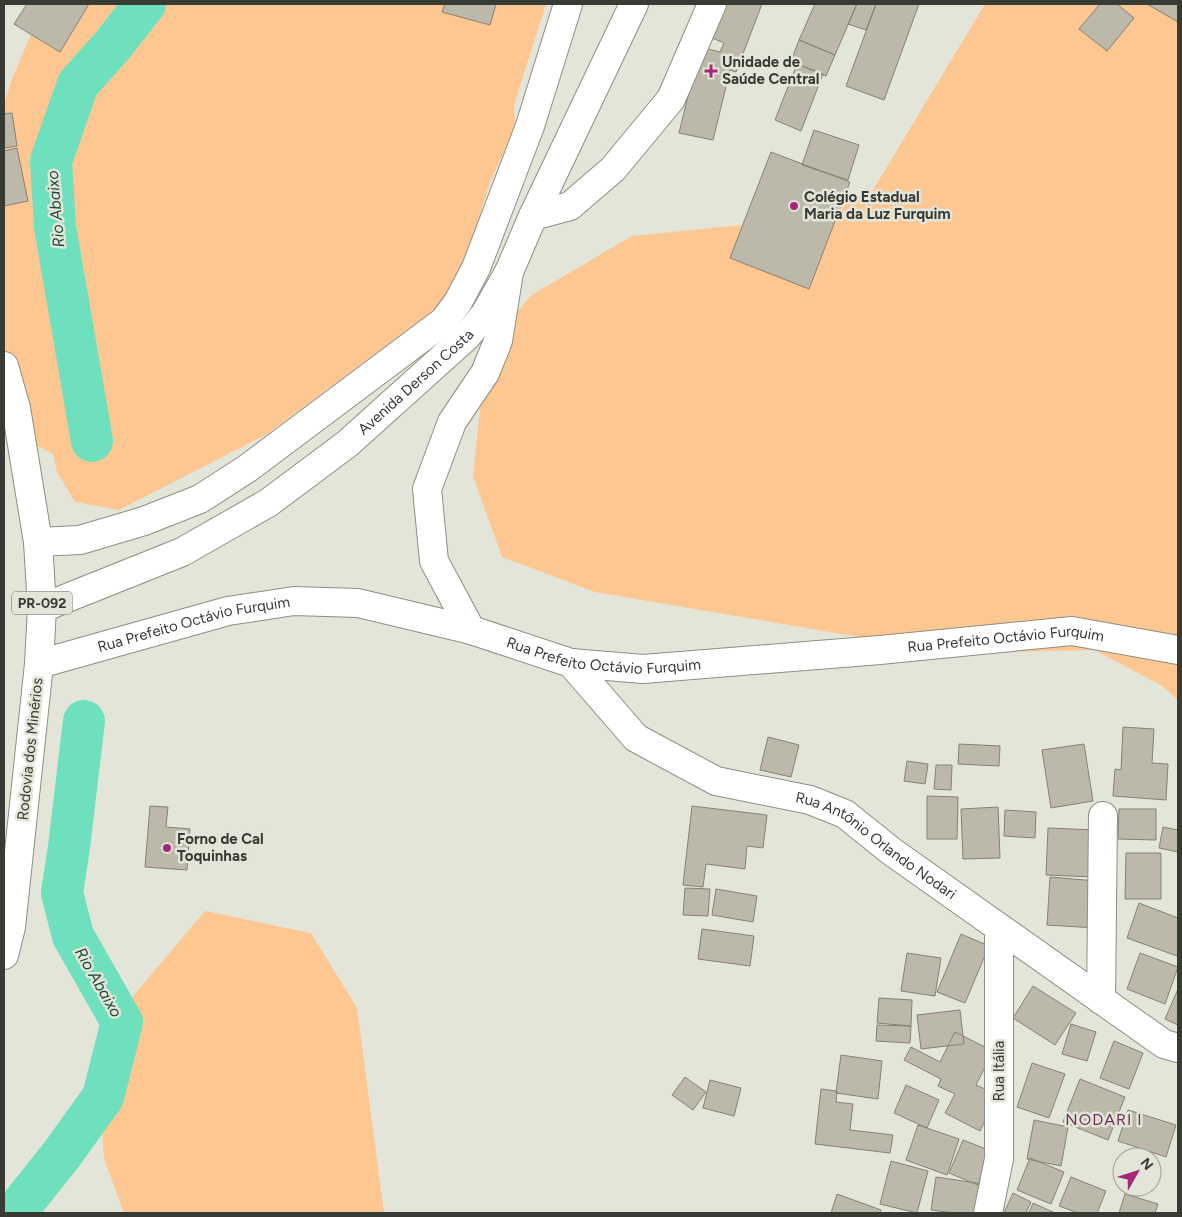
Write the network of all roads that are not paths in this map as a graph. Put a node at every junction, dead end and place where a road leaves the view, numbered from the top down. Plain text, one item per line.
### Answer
1 (568, 4) edge
2 (634, 4) edge
3 (712, 4) edge
4 (532, 216) junction
5 (509, 272) junction
6 (4, 366) edge
7 (38, 542) junction
8 (42, 608) junction
9 (471, 630) junction
10 (1178, 650) edge
11 (570, 663) junction
12 (39, 664) junction
13 (1104, 816) dead end
14 (999, 928) junction
15 (4, 955) edge
16 (1101, 1000) junction
17 (1178, 1048) edge
18 (988, 1213) edge

1 - 7 street, Avenida Derson Costa
2 - 4 street, Avenida Derson Costa
3 - 4 street
4 - 5 street, Avenida Derson Costa
5 - 8 street, Avenida Derson Costa
5 - 9 street
6 - 7 street, PR-092
7 - 8 street, Rodovia dos Minérios / PR-092
8 - 12 street, Rodovia dos Minérios / PR-092
9 - 11 street, Rua Prefeito Octávio Furquim
9 - 12 street, Rua Prefeito Octávio Furquim
10 - 11 street, Rua Prefeito Octávio Furquim
11 - 14 street, Rua Antônio Orlando Nodari
12 - 15 street, Rodovia dos Minérios / PR-092
13 - 16 street
14 - 16 street, Rua Antônio Orlando Nodari
14 - 18 street, Rua Itália
16 - 17 street, Rua Antônio Orlando Nodari

